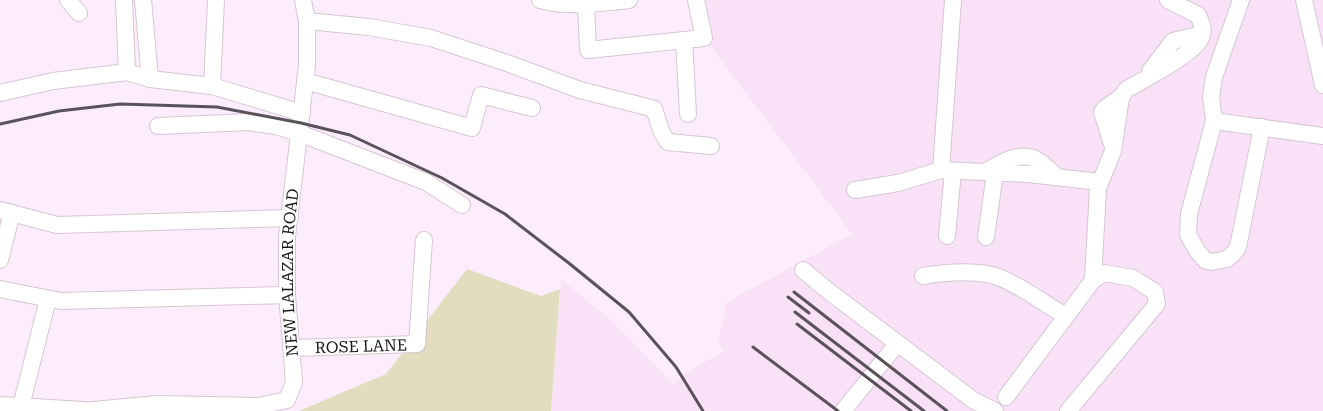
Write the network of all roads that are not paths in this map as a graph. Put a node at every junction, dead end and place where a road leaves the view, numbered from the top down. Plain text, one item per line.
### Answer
1 (68, 0) edge
2 (124, 0) edge
3 (144, 0) edge
4 (216, 0) edge
5 (303, 0) edge
6 (540, 0) edge
7 (629, 0) edge
8 (696, 0) edge
9 (953, 0) edge
10 (1168, 0) edge
11 (1241, 0) edge
12 (1304, 0) edge
13 (586, 3) junction
14 (79, 13) dead end
15 (307, 21) junction
16 (1202, 35) junction
17 (684, 40) junction
18 (1225, 46) junction
19 (127, 72) junction
20 (150, 79) junction
21 (305, 82) junction
22 (1323, 85) edge
23 (212, 86) junction
24 (0, 93) edge
25 (532, 108) dead end
26 (302, 113) junction
27 (688, 114) dead end
28 (1214, 121) junction
29 (158, 126) dead end
30 (1262, 128) junction
31 (299, 133) junction
32 (1323, 136) edge
33 (711, 146) dead end
34 (947, 170) junction
35 (990, 172) junction
36 (1100, 182) junction
37 (855, 190) dead end
38 (462, 205) dead end
39 (6, 212) edge
40 (290, 218) junction
41 (947, 236) dead end
42 (986, 237) dead end
43 (424, 240) dead end
44 (0, 260) edge
45 (804, 270) dead end
46 (923, 276) dead end
47 (1093, 280) junction
48 (0, 289) edge
49 (287, 295) junction
50 (48, 299) junction
51 (1066, 316) junction
52 (896, 344) junction
53 (292, 348) junction
54 (1006, 397) dead end
55 (0, 405) edge
56 (21, 406) junction
57 (83, 411) edge
58 (843, 411) edge
59 (995, 411) edge
60 (1068, 411) edge

1 - 14 street
2 - 19 street
3 - 20 street
4 - 23 street
5 - 15 street, NEW LALAZAR ROAD
6 - 13 street
7 - 13 street
8 - 17 street
9 - 34 street
10 - 16 street
11 - 18 street
12 - 22 street
13 - 17 street
15 - 21 street, NEW LALAZAR ROAD
15 - 33 street
16 - 18 street
16 - 36 street
17 - 27 street
18 - 28 street
19 - 20 street
19 - 24 street
20 - 23 street
21 - 25 street
21 - 26 street, NEW LALAZAR ROAD
23 - 26 street
26 - 31 street, NEW LALAZAR ROAD
28 - 30 street
28 - 30 street
29 - 31 street
30 - 32 street
31 - 38 street
31 - 40 street, NEW LALAZAR ROAD
34 - 35 street
34 - 37 street
34 - 41 street
35 - 36 street
35 - 42 street
36 - 47 street
39 - 40 street
39 - 44 street
40 - 49 street, NEW LALAZAR ROAD
43 - 53 street, ROSE LANE
45 - 52 street
46 - 51 street
47 - 51 street
47 - 60 street
48 - 50 street
49 - 50 street
49 - 53 street, NEW LALAZAR ROAD
50 - 56 street
51 - 54 street
52 - 58 street
52 - 59 street
53 - 57 street, NEW LALAZAR ROAD
55 - 56 street
56 - 57 street

